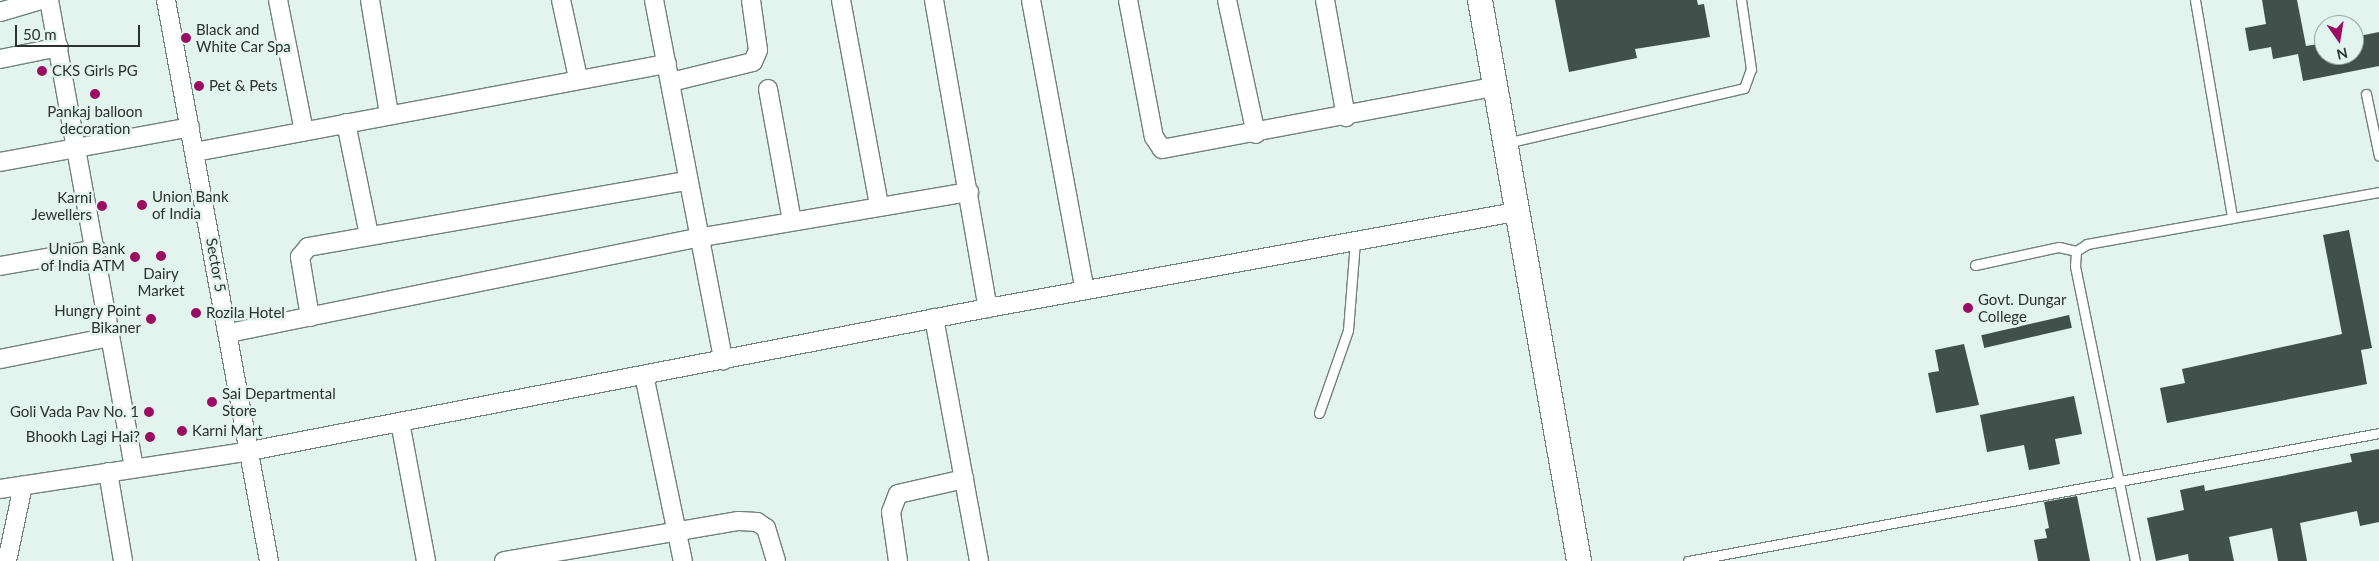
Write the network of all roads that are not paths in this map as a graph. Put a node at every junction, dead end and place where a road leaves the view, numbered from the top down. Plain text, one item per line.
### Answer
1 (41, 0) edge
2 (49, 0) edge
3 (166, 0) edge
4 (278, 0) edge
5 (370, 0) edge
6 (561, 0) edge
7 (654, 0) edge
8 (751, 0) edge
9 (841, 0) edge
10 (934, 0) edge
11 (1031, 0) edge
12 (1128, 0) edge
13 (1227, 0) edge
14 (1325, 0) edge
15 (1480, 0) edge
16 (1741, 0) edge
17 (2195, 0) edge
18 (0, 12) edge
19 (59, 47) junction
20 (0, 59) edge
21 (667, 64) junction
22 (578, 78) junction
23 (670, 82) junction
24 (1494, 87) junction
25 (768, 89) dead end
26 (2366, 94) dead end
27 (390, 114) junction
28 (1346, 117) junction
29 (346, 123) junction
30 (190, 127) junction
31 (304, 131) junction
32 (1256, 134) junction
33 (1505, 143) junction
34 (76, 146) junction
35 (195, 152) junction
36 (2379, 156) edge
37 (0, 162) edge
38 (686, 180) junction
39 (969, 192) junction
40 (2379, 192) edge
41 (879, 205) junction
42 (1515, 212) junction
43 (2232, 217) junction
44 (792, 221) junction
45 (369, 235) junction
46 (697, 238) junction
47 (1355, 241) junction
48 (97, 249) junction
49 (2076, 251) junction
50 (1975, 265) dead end
51 (0, 266) edge
52 (1085, 290) junction
53 (988, 308) junction
54 (310, 317) junction
55 (934, 318) junction
56 (229, 333) junction
57 (110, 337) junction
58 (0, 359) edge
59 (723, 360) junction
60 (644, 375) junction
61 (1319, 413) dead end
62 (400, 422) junction
63 (2379, 433) edge
64 (250, 451) junction
65 (134, 467) junction
66 (108, 472) junction
67 (964, 479) junction
68 (2117, 482) junction
69 (24, 486) junction
70 (0, 490) edge
71 (677, 529) junction
72 (7, 561) edge
73 (123, 561) edge
74 (269, 561) edge
75 (426, 561) edge
76 (504, 561) edge
77 (683, 561) edge
78 (776, 561) edge
79 (898, 561) edge
80 (979, 561) edge
81 (1579, 561) edge
82 (1688, 561) edge
83 (2135, 561) edge

1 - 18 street
2 - 19 street
3 - 30 street, Sector 5
4 - 31 street
5 - 27 street
6 - 22 street
7 - 21 street
8 - 23 street
9 - 41 street
10 - 39 street
11 - 52 street
12 - 32 street
13 - 32 street
14 - 28 street
15 - 24 street
16 - 33 lane
17 - 43 lane
19 - 20 street
19 - 34 street
21 - 22 street
21 - 23 street
22 - 27 street
23 - 38 street
24 - 28 street
24 - 33 street
25 - 44 street
26 - 36 lane
27 - 29 street
28 - 32 street
29 - 31 street
29 - 45 street
30 - 34 street
30 - 35 street, Sector 5
31 - 35 street
33 - 42 street
34 - 37 street
34 - 48 street
35 - 56 street, Sector 5
38 - 45 street
38 - 46 street
39 - 41 street
39 - 53 street
40 - 43 lane
41 - 44 street
42 - 47 street
42 - 81 street
43 - 49 lane
44 - 46 street
45 - 54 street
46 - 54 street
46 - 59 street
47 - 52 street
47 - 61 lane
48 - 51 street
48 - 57 street
49 - 50 lane
49 - 68 lane
52 - 53 street
53 - 55 street
54 - 56 street
55 - 59 street
55 - 67 street
56 - 64 street, Sector 5
57 - 58 street
57 - 65 street
59 - 60 street
60 - 62 street
60 - 71 street
62 - 64 street
62 - 75 street
63 - 68 lane
64 - 65 street
64 - 74 street, Sector 5
65 - 66 street
66 - 69 street
66 - 73 street
67 - 79 street
67 - 80 street
68 - 82 lane
68 - 83 lane
69 - 70 street
69 - 72 street
71 - 76 street
71 - 77 street
71 - 78 street

